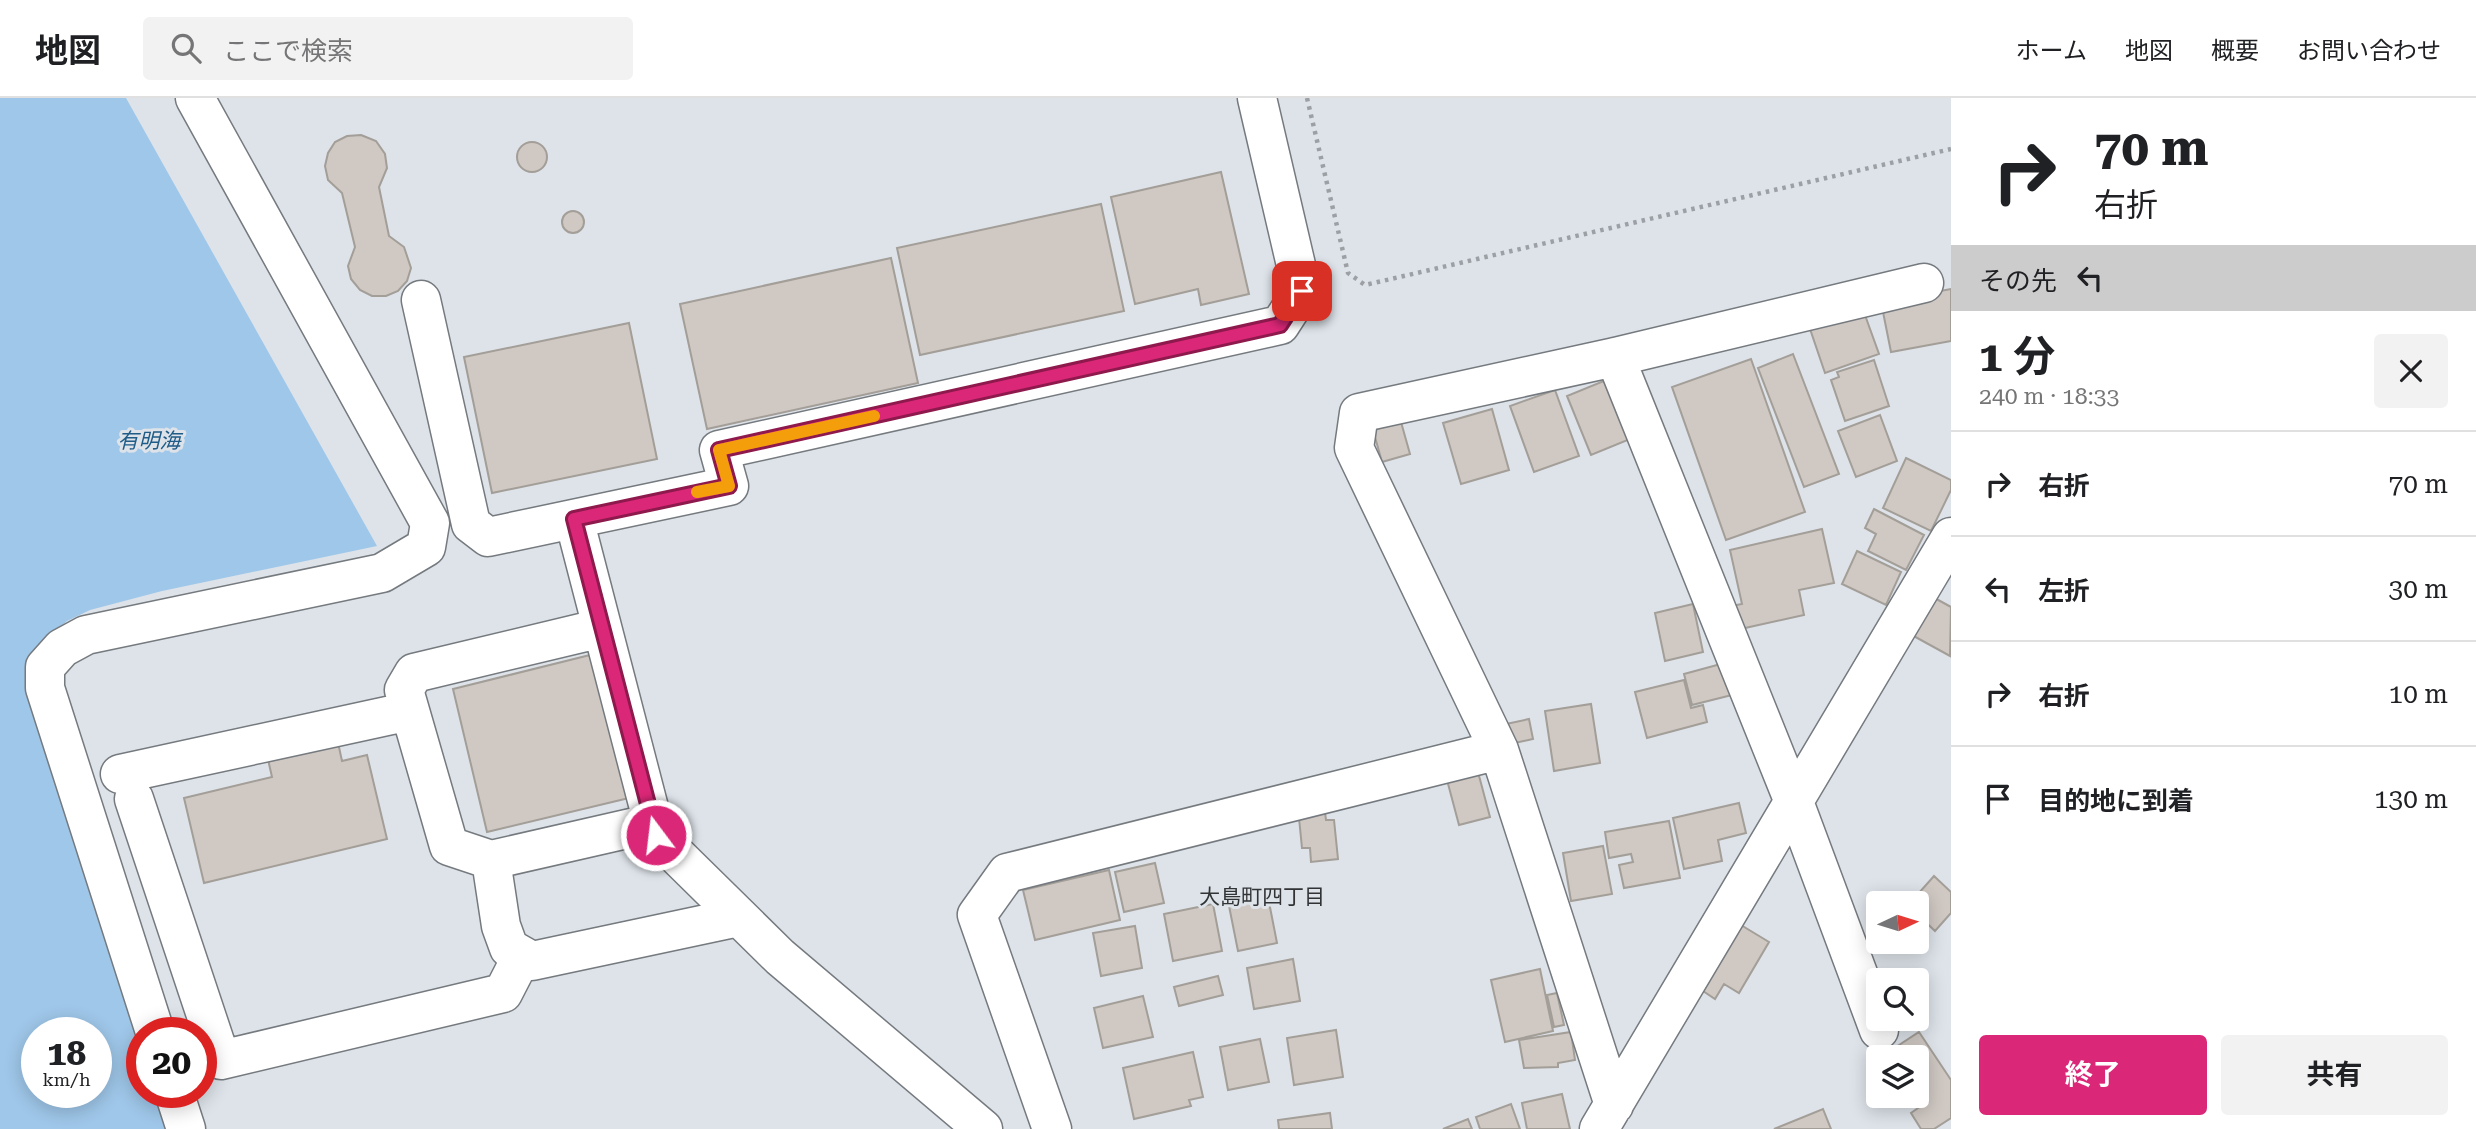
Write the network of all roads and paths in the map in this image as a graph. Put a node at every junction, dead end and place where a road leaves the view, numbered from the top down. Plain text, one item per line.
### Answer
1 (195, 98) edge
2 (1257, 98) edge
3 (1307, 98) edge
4 (1951, 149) edge
5 (1924, 284) dead end
6 (421, 300) dead end
7 (1615, 357) junction
8 (574, 519) junction
9 (1951, 537) edge
10 (602, 628) junction
11 (410, 711) junction
12 (1499, 750) junction
13 (1794, 802) junction
14 (653, 822) junction
15 (491, 860) junction
16 (739, 917) junction
17 (523, 956) junction
18 (1866, 995) edge
19 (150, 1017) edge
20 (179, 1108) edge
21 (1606, 1117) edge
22 (186, 1129) edge
23 (983, 1129) edge
24 (1052, 1129) edge

1 - 19 street
2 - 8 street
3 - 4 path
5 - 7 street
6 - 8 street
7 - 12 street
7 - 13 street
8 - 10 street
9 - 13 street
10 - 11 street
10 - 14 street
11 - 15 street
11 - 17 street
12 - 21 street
12 - 24 street
13 - 18 street
13 - 21 street
14 - 15 street
14 - 16 street
15 - 17 street
16 - 17 street
16 - 23 street
20 - 22 street

